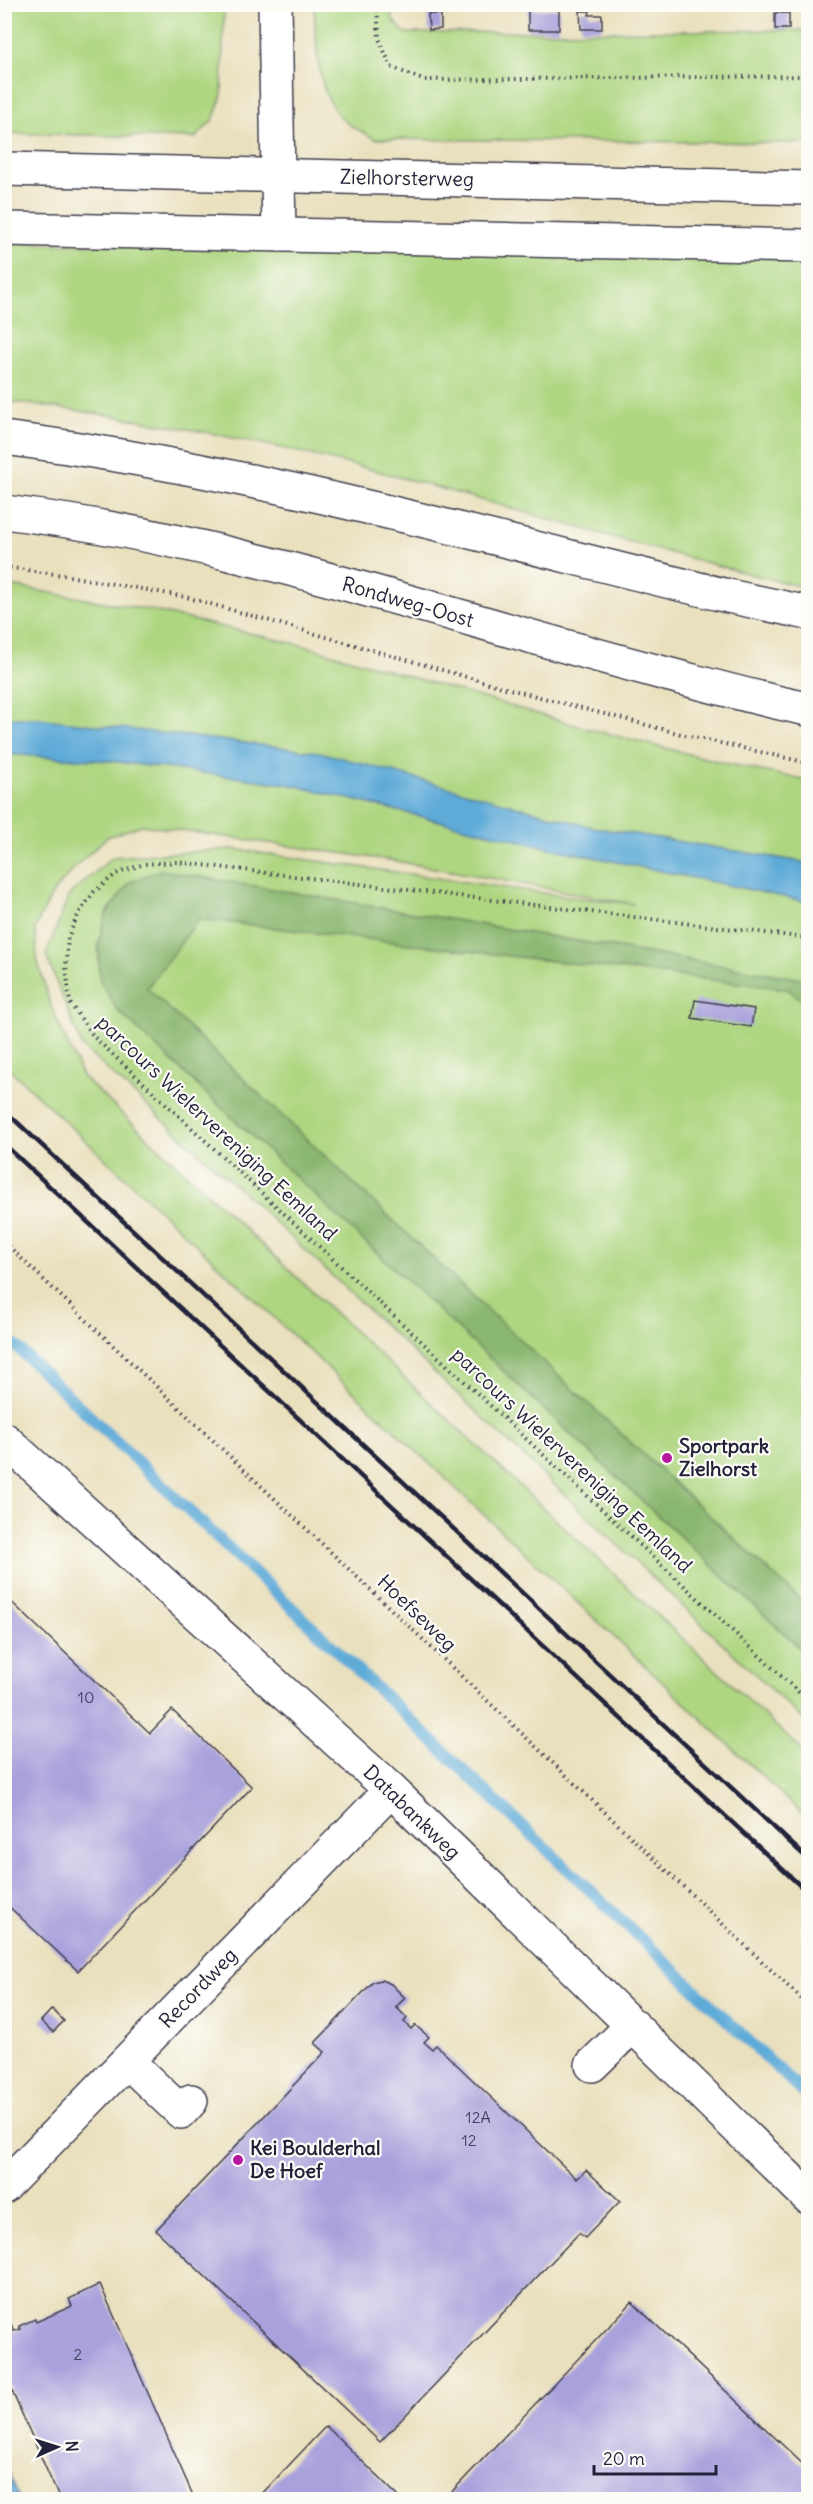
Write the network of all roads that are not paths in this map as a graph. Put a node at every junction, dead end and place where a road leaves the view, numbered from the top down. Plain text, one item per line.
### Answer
1 (275, 4) edge
2 (4, 169) edge
3 (278, 175) junction
4 (808, 188) edge
5 (4, 229) edge
6 (279, 235) junction
7 (808, 246) edge
8 (4, 438) edge
9 (4, 512) edge
10 (808, 594) edge
11 (759, 603) junction
12 (808, 613) edge
13 (808, 709) edge
14 (4, 1439) edge
15 (391, 1790) junction
16 (633, 2025) junction
17 (126, 2061) junction
18 (592, 2065) dead end
19 (192, 2101) dead end
20 (4, 2187) edge
21 (808, 2197) edge

1 - 3 main road
2 - 3 main road, Zielhorsterweg
3 - 4 main road, Zielhorsterweg
3 - 6 main road
5 - 6 main road
6 - 7 main road
8 - 11 main road
9 - 13 main road, Rondweg-Oost
10 - 11 main road
11 - 12 main road
14 - 15 main road, Databankweg
15 - 16 main road, Databankweg
15 - 17 main road, Recordweg
16 - 18 main road
16 - 21 main road, Databankweg
17 - 19 main road
17 - 20 main road, Recordweg

